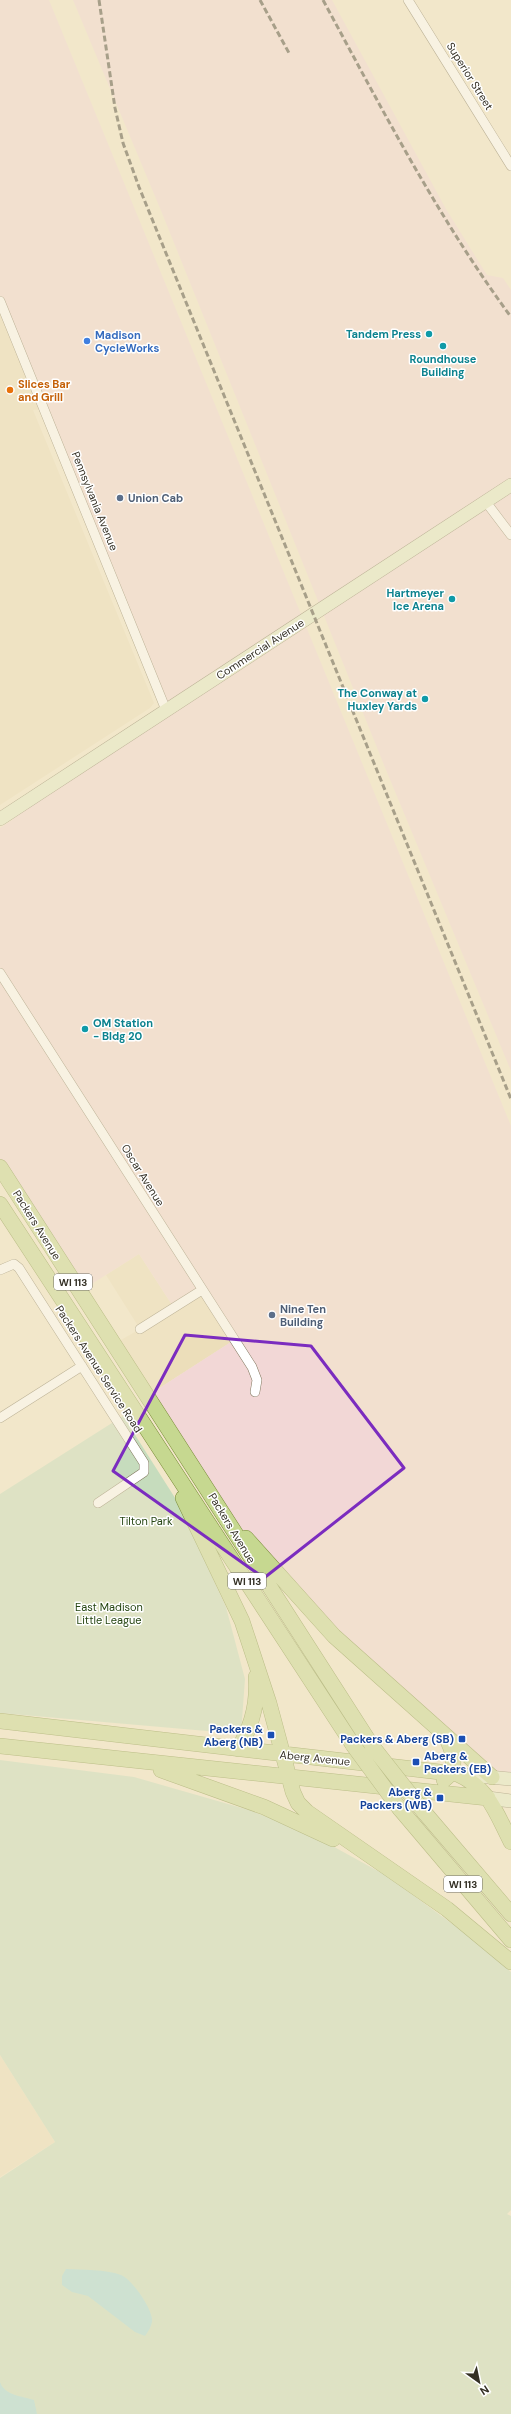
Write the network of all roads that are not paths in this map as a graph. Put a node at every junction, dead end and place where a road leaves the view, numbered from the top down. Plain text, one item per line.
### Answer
1 (408, 0) edge
2 (510, 161) edge
3 (0, 301) edge
4 (511, 486) edge
5 (486, 502) junction
6 (511, 535) edge
7 (166, 710) junction
8 (3, 816) edge
9 (0, 973) edge
10 (0, 1167) edge
11 (0, 1204) edge
12 (0, 1270) edge
13 (202, 1290) junction
14 (140, 1329) dead end
15 (82, 1366) junction
16 (255, 1392) dead end
17 (0, 1418) edge
18 (162, 1454) junction
19 (213, 1497) junction
20 (98, 1503) dead end
21 (254, 1660) junction
22 (0, 1721) edge
23 (444, 1734) junction
24 (0, 1746) edge
25 (238, 1749) junction
26 (284, 1755) junction
27 (135, 1761) junction
28 (454, 1773) junction
29 (290, 1777) junction
30 (492, 1777) junction
31 (511, 1779) edge
32 (337, 1781) junction
33 (488, 1798) junction
34 (511, 1801) edge
35 (510, 1835) edge
36 (393, 1872) junction
37 (511, 1914) edge
38 (511, 1940) edge
39 (511, 1962) edge

1 - 2 street, Superior Street
3 - 7 street, Pennsylvania Avenue
4 - 5 street, Commercial Avenue
5 - 6 street
5 - 7 street, Commercial Avenue
7 - 8 street, Commercial Avenue
9 - 13 street, Oscar Avenue
10 - 19 main road, Packers Avenue / WI 113
11 - 18 main road, Packers Avenue / WI 113
12 - 15 street, Packers Avenue Service Road
13 - 14 street
13 - 16 street, Oscar Avenue
15 - 17 street
15 - 20 street, Packers Avenue Service Road
18 - 21 main road
18 - 38 main road, Packers Avenue / WI 113, bridge
19 - 23 main road
19 - 37 main road, Packers Avenue / WI 113, bridge
21 - 25 main road
21 - 26 main road
22 - 25 main road, Aberg Avenue
23 - 28 main road
23 - 30 main road
24 - 27 main road, Aberg Avenue
25 - 26 main road, Aberg Avenue
26 - 28 main road, Aberg Avenue
26 - 29 main road
27 - 29 main road, Aberg Avenue
27 - 36 main road
28 - 30 street, Aberg Avenue
28 - 32 main road
28 - 33 main road
29 - 32 main road, Aberg Avenue
29 - 36 main road
30 - 31 street, Aberg Avenue
32 - 33 main road, Aberg Avenue
33 - 34 street, Aberg Avenue
33 - 35 main road
36 - 39 main road

